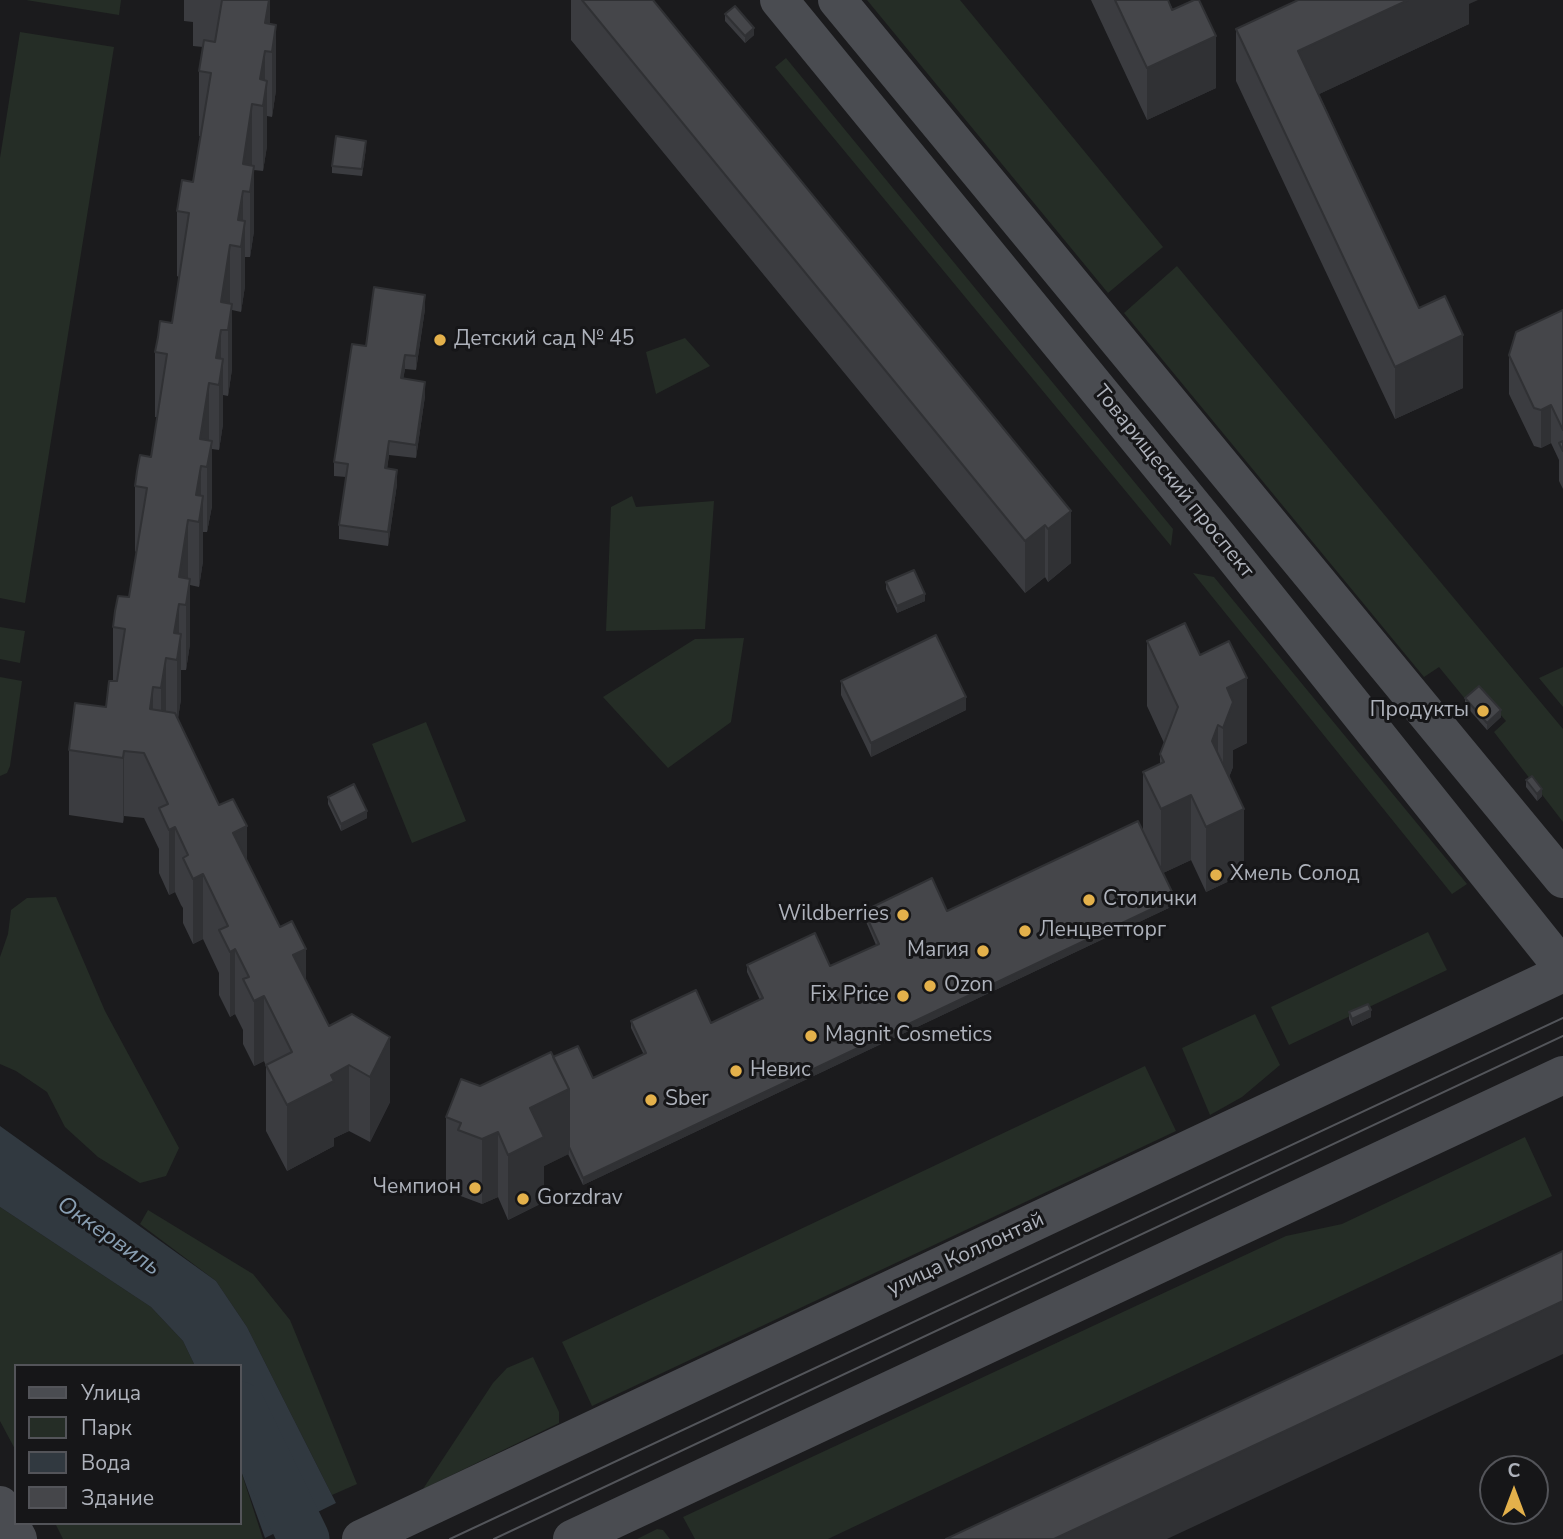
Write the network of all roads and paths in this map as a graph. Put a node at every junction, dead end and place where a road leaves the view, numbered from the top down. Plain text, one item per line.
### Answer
1 (779, 0) edge
2 (836, 0) edge
3 (1563, 879) edge
4 (1563, 968) edge
5 (1563, 973) edge
6 (1563, 1075) edge
7 (0, 1505) edge
8 (365, 1537) edge
9 (18, 1539) edge
10 (572, 1539) edge

1 - 4 main road, Товарищеский проспект
2 - 3 main road
5 - 8 main road, улица Коллонтай
6 - 10 main road
7 - 9 main road

